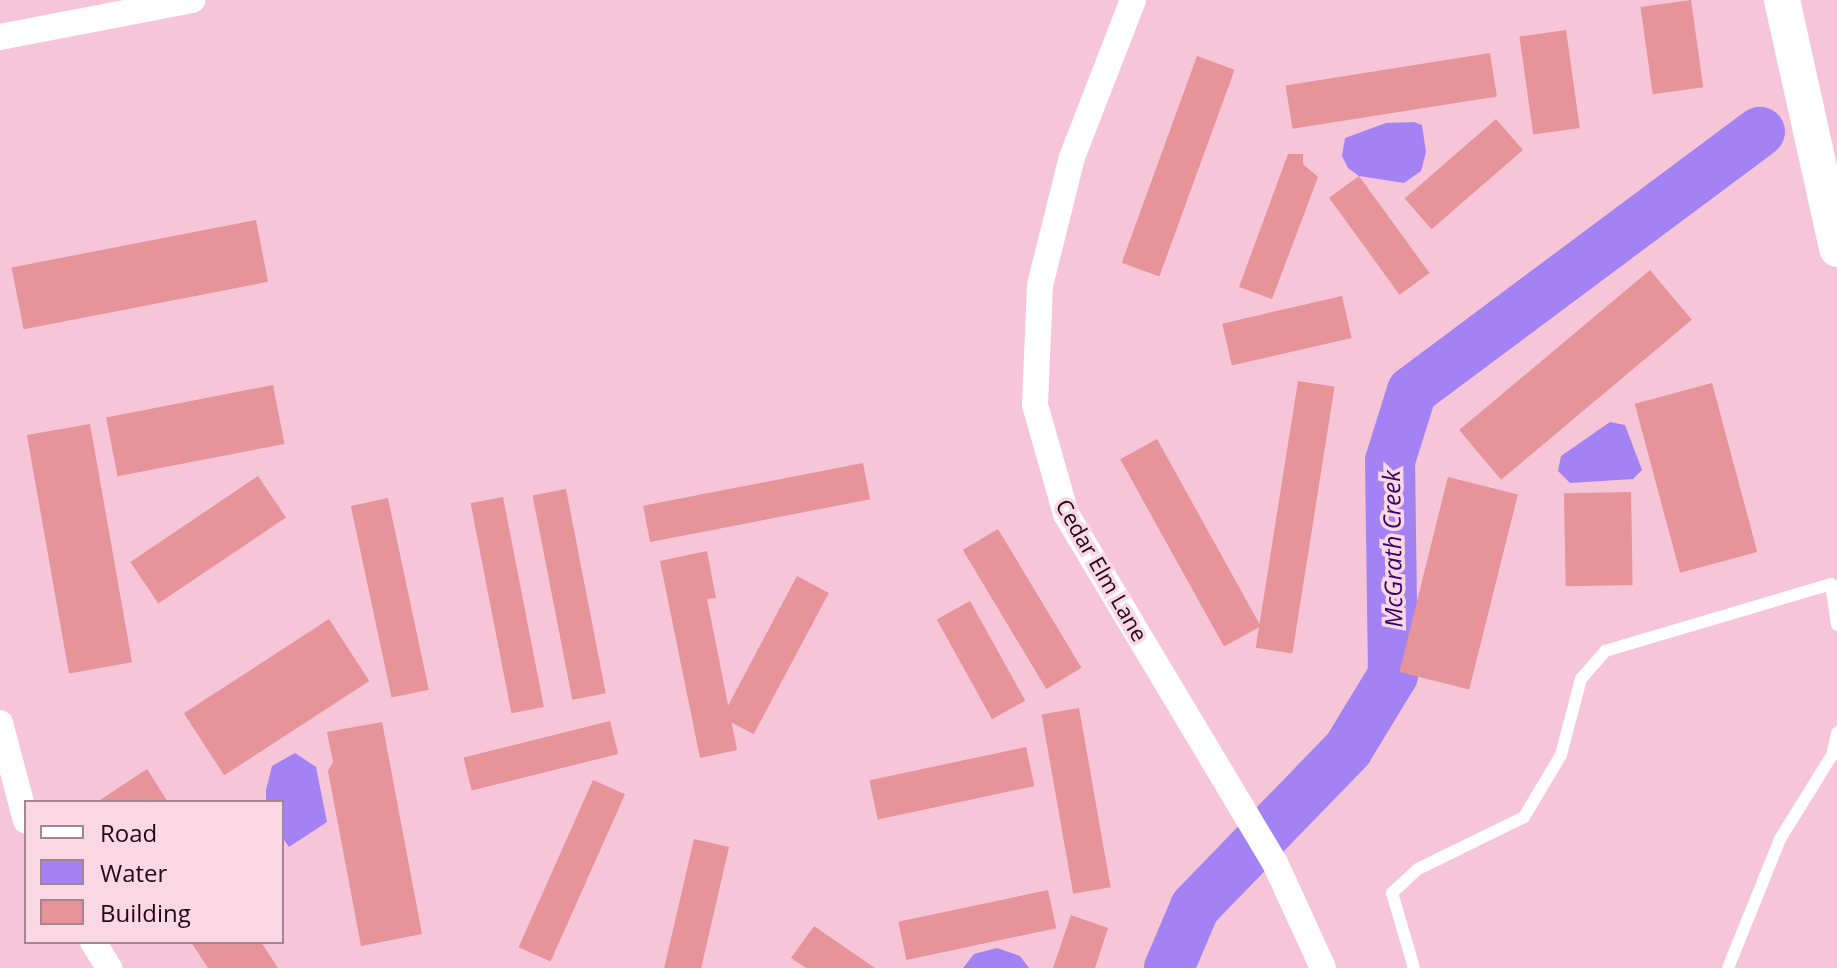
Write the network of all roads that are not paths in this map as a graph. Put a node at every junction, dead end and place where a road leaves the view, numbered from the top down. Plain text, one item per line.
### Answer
1 (192, 0) edge
2 (1133, 0) edge
3 (1782, 0) edge
4 (0, 37) edge
5 (1837, 249) edge
6 (1837, 625) edge
7 (0, 723) edge
8 (1837, 733) edge
9 (24, 813) edge
10 (94, 944) edge
11 (109, 968) edge
12 (1323, 968) edge
13 (1414, 968) edge
14 (1728, 968) edge

1 - 4 street
2 - 12 street, Cedar Elm Lane
3 - 5 street
6 - 13 lane
7 - 9 street
8 - 14 lane
10 - 11 street

